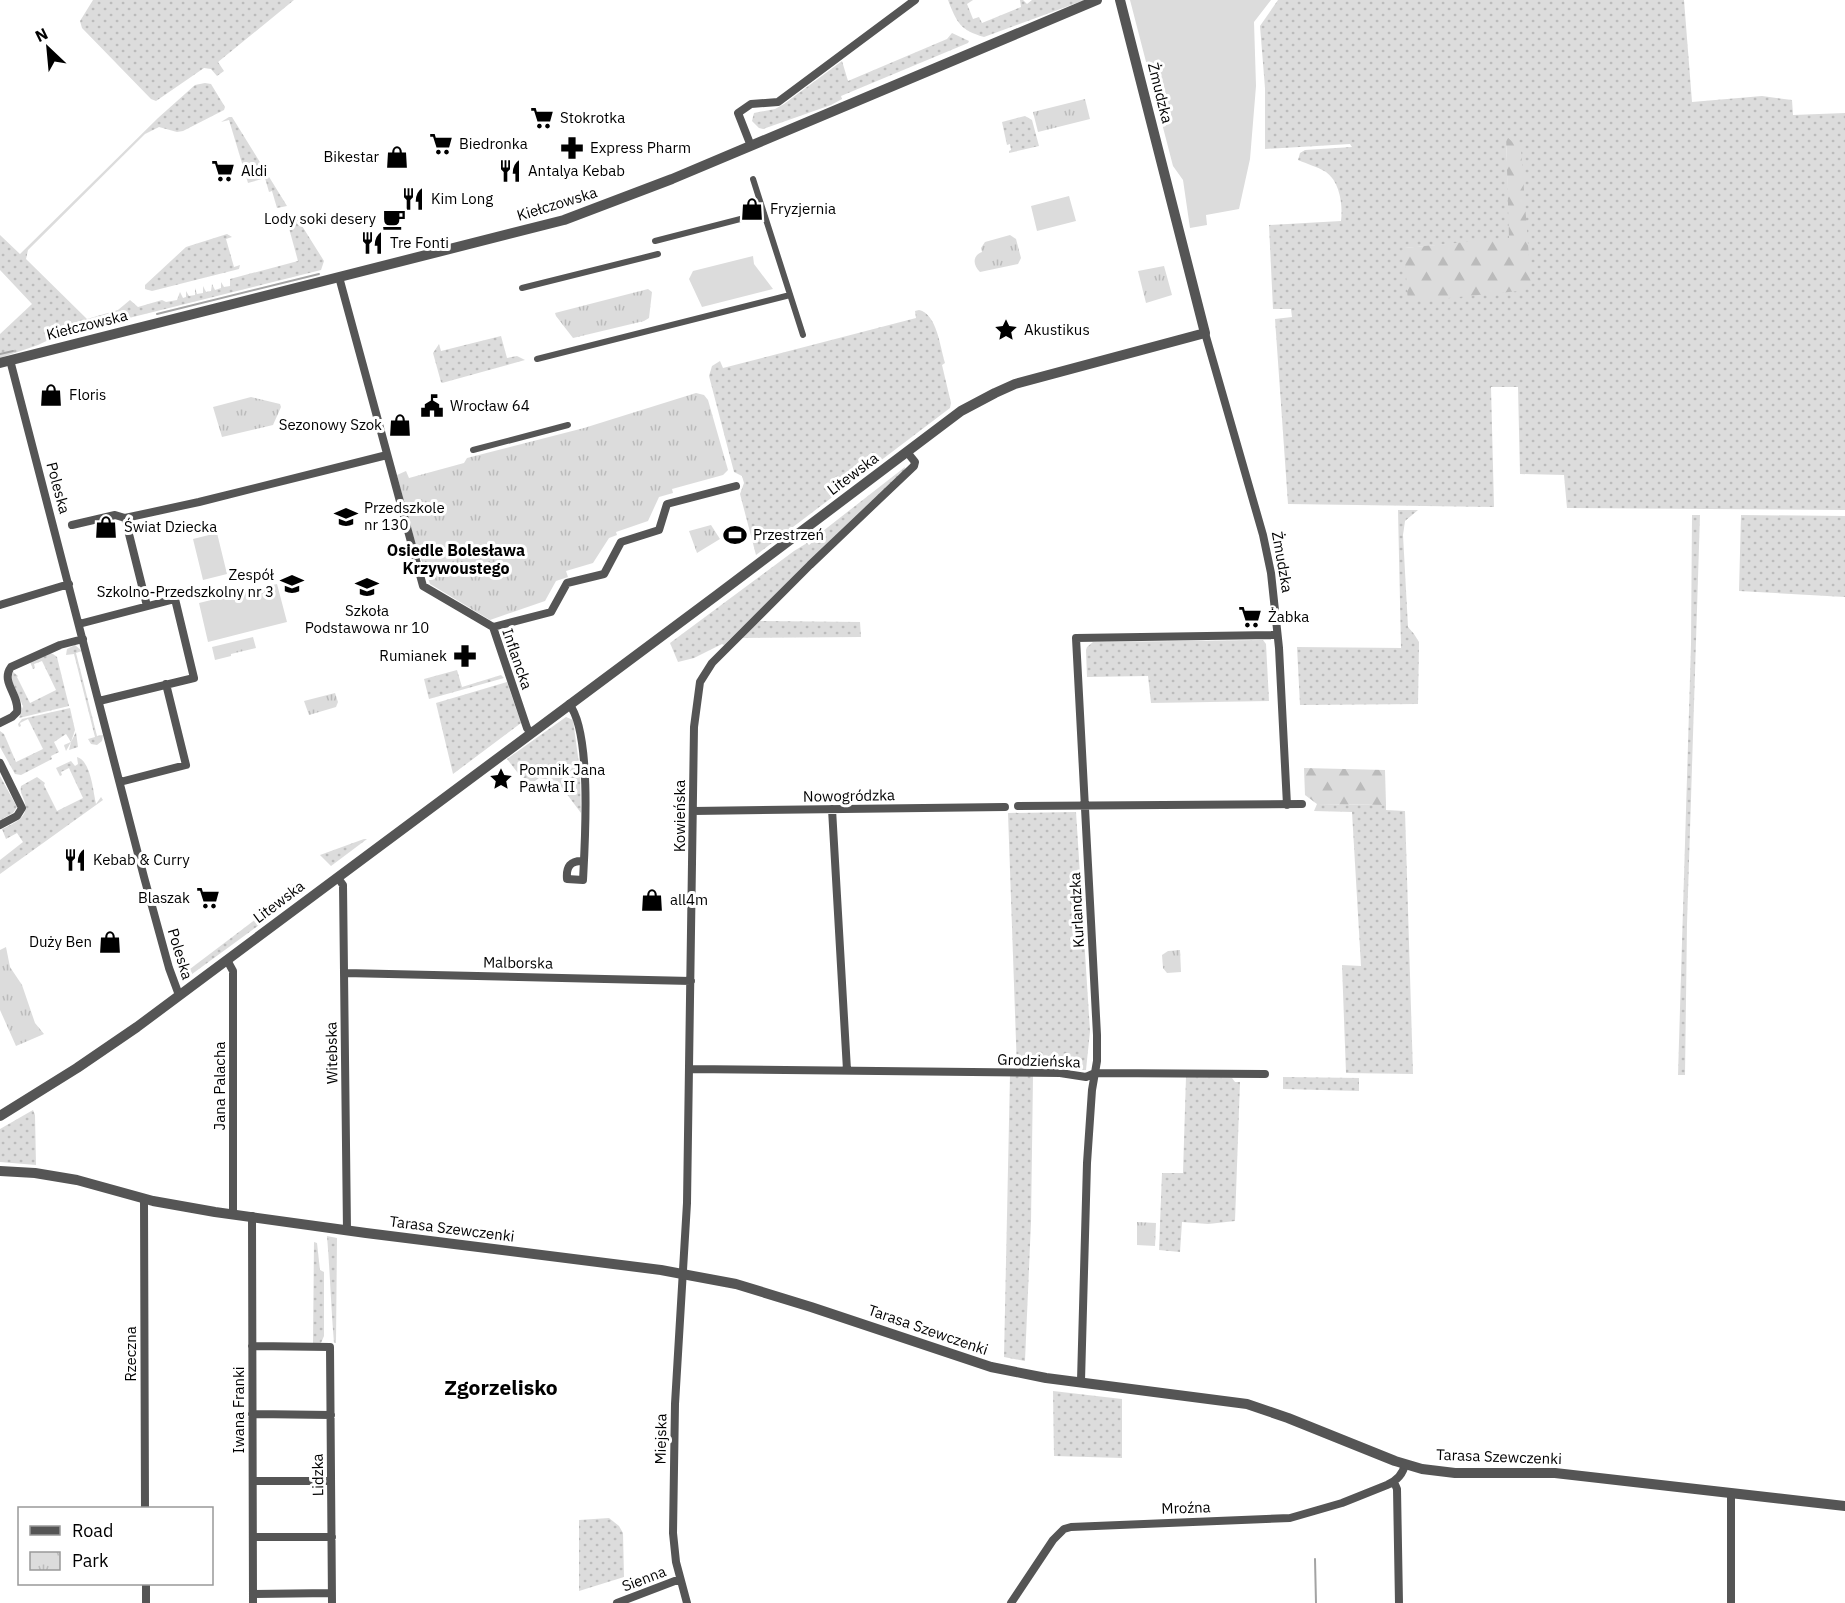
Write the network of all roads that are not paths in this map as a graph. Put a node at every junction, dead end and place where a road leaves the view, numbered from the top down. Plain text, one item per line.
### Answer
1 (915, 0) edge
2 (1097, 0) edge
3 (1120, 0) edge
4 (751, 146) junction
5 (753, 179) dead end
6 (764, 213) junction
7 (655, 241) dead end
8 (658, 254) dead end
9 (339, 277) junction
10 (522, 288) dead end
11 (790, 295) junction
12 (1205, 333) junction
13 (803, 335) dead end
14 (537, 359) dead end
15 (5, 362) edge
16 (568, 425) dead end
17 (473, 450) dead end
18 (907, 452) junction
19 (387, 455) junction
20 (736, 486) dead end
21 (125, 518) junction
22 (72, 525) dead end
23 (69, 584) junction
24 (0, 605) edge
25 (147, 606) junction
26 (79, 624) junction
27 (494, 627) junction
28 (1277, 635) junction
29 (83, 639) junction
30 (166, 684) junction
31 (99, 701) junction
32 (569, 704) junction
33 (0, 723) edge
34 (531, 733) junction
35 (0, 763) edge
36 (120, 782) junction
37 (1302, 804) dead end
38 (1084, 805) junction
39 (1287, 805) junction
40 (1018, 806) dead end
41 (1005, 807) dead end
42 (832, 809) junction
43 (693, 811) junction
44 (0, 825) edge
45 (584, 861) dead end
46 (338, 878) junction
47 (227, 960) junction
48 (345, 973) junction
49 (691, 981) junction
50 (179, 995) junction
51 (689, 1069) junction
52 (847, 1070) junction
53 (1095, 1073) junction
54 (1265, 1074) dead end
55 (0, 1116) edge
56 (0, 1171) edge
57 (144, 1198) junction
58 (233, 1214) junction
59 (252, 1216) junction
60 (347, 1231) junction
61 (683, 1273) junction
62 (252, 1346) junction
63 (1081, 1381) junction
64 (252, 1414) junction
65 (331, 1415) junction
66 (1405, 1464) junction
67 (253, 1481) junction
68 (332, 1481) junction
69 (1394, 1482) junction
70 (1731, 1494) junction
71 (1845, 1506) edge
72 (145, 1507) edge
73 (253, 1537) junction
74 (332, 1537) junction
75 (680, 1579) junction
76 (146, 1585) edge
77 (332, 1593) junction
78 (253, 1598) edge
79 (146, 1603) edge
80 (332, 1603) edge
81 (617, 1603) edge
82 (687, 1603) edge
83 (1011, 1603) edge
84 (1399, 1603) edge
85 (1731, 1603) edge

1 - 4 street
2 - 4 street, Kiełczowska
3 - 12 street, Żmudzka
4 - 9 street, Kiełczowska
5 - 6 street
6 - 7 street
6 - 11 street
8 - 10 street
9 - 15 street, Kiełczowska
9 - 19 street, Inflancka
11 - 13 street
11 - 14 street
12 - 18 street, Litewska
12 - 28 street, Żmudzka
15 - 23 street, Poleska
16 - 17 street
18 - 32 street, Litewska
18 - 43 street, Kowieńska
19 - 21 street, Poleska
19 - 27 street, Inflancka
20 - 27 street
21 - 22 street, Poleska
21 - 25 street
23 - 24 street
23 - 26 street, Poleska
25 - 26 street
25 - 30 street
26 - 29 street, Poleska
27 - 34 street, Inflancka
28 - 38 street, Kurlandzka
28 - 39 street, Żmudzka
29 - 31 street, Poleska
29 - 33 street
30 - 31 street
30 - 36 street
31 - 36 street, Poleska
32 - 34 street, Litewska
32 - 45 street
34 - 46 street, Litewska
35 - 44 street
36 - 50 street, Poleska
37 - 39 street
38 - 39 street
38 - 40 street
38 - 53 street, Kurlandzka
41 - 42 street, Nowogródzka
42 - 43 street, Nowogródzka
42 - 52 street
43 - 49 street, Kowieńska
46 - 47 street, Litewska
46 - 48 street, Witebska
47 - 50 street, Litewska
47 - 58 street, Jana Palacha
48 - 49 street, Malborska
48 - 60 street, Witebska
49 - 51 street, Kowieńska
50 - 55 street, Litewska
51 - 52 street, Grodzieńska
51 - 61 street, Kowieńska
52 - 53 street, Grodzieńska
53 - 54 street, Grodzieńska
53 - 63 street, Kurlandzka
56 - 57 street, Tarasa Szewczenki
57 - 58 street, Tarasa Szewczenki
57 - 72 street, Rzeczna
58 - 59 street, Tarasa Szewczenki
59 - 60 street, Tarasa Szewczenki
59 - 62 street, Iwana Franki
60 - 61 street, Tarasa Szewczenki
61 - 63 street, Tarasa Szewczenki
61 - 75 street, Miejska
62 - 64 street, Iwana Franki
62 - 65 street, Lidzka
63 - 66 street, Tarasa Szewczenki
64 - 65 street
64 - 67 street, Iwana Franki
65 - 68 street, Lidzka
66 - 69 street
66 - 70 street, Tarasa Szewczenki
67 - 68 street
67 - 73 street, Iwana Franki
68 - 74 street, Lidzka
69 - 83 street, Mroźna
69 - 84 street
70 - 71 street, Tarasa Szewczenki
70 - 85 street
73 - 74 street
73 - 78 street, Iwana Franki
74 - 77 street, Lidzka
75 - 81 street, Sienna
75 - 82 street, Miejska
76 - 79 street
77 - 78 street
77 - 80 street, Lidzka

